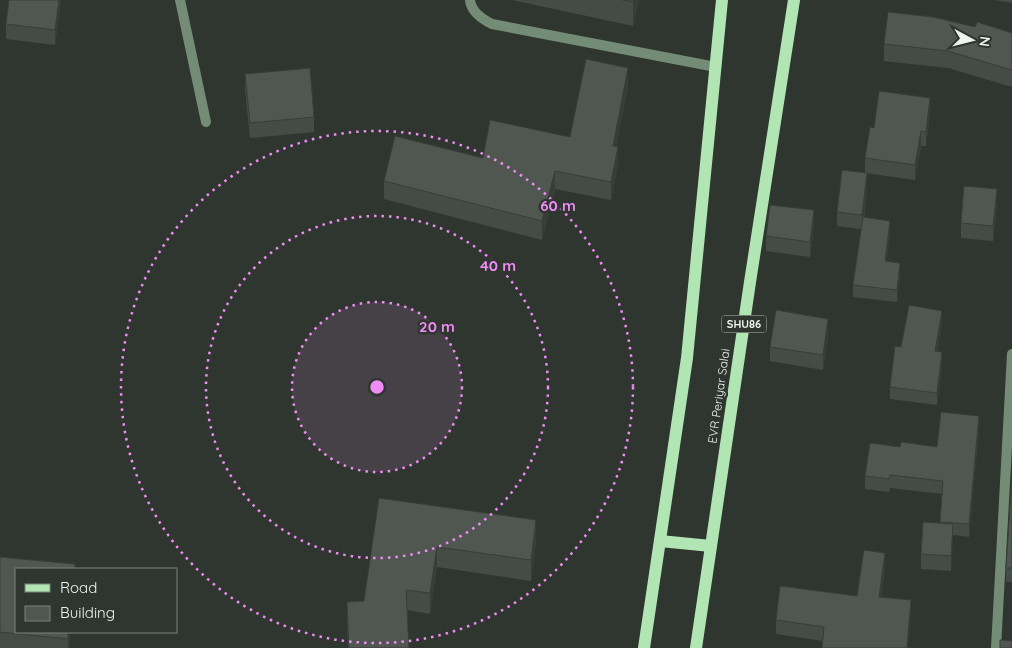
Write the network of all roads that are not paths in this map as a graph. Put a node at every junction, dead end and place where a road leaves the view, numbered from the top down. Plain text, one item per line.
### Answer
1 (180, 0) edge
2 (470, 0) edge
3 (722, 0) edge
4 (794, 0) edge
5 (716, 68) junction
6 (206, 122) dead end
7 (1012, 354) edge
8 (660, 541) junction
9 (711, 546) junction
10 (644, 648) edge
11 (696, 648) edge
12 (996, 648) edge

1 - 6 street
2 - 5 street
3 - 5 main road
4 - 9 main road, EVR Periyar Salai / SHU86
5 - 8 main road
7 - 12 street
8 - 9 main road
8 - 10 main road
9 - 11 main road, EVR Periyar Salai / SHU86

